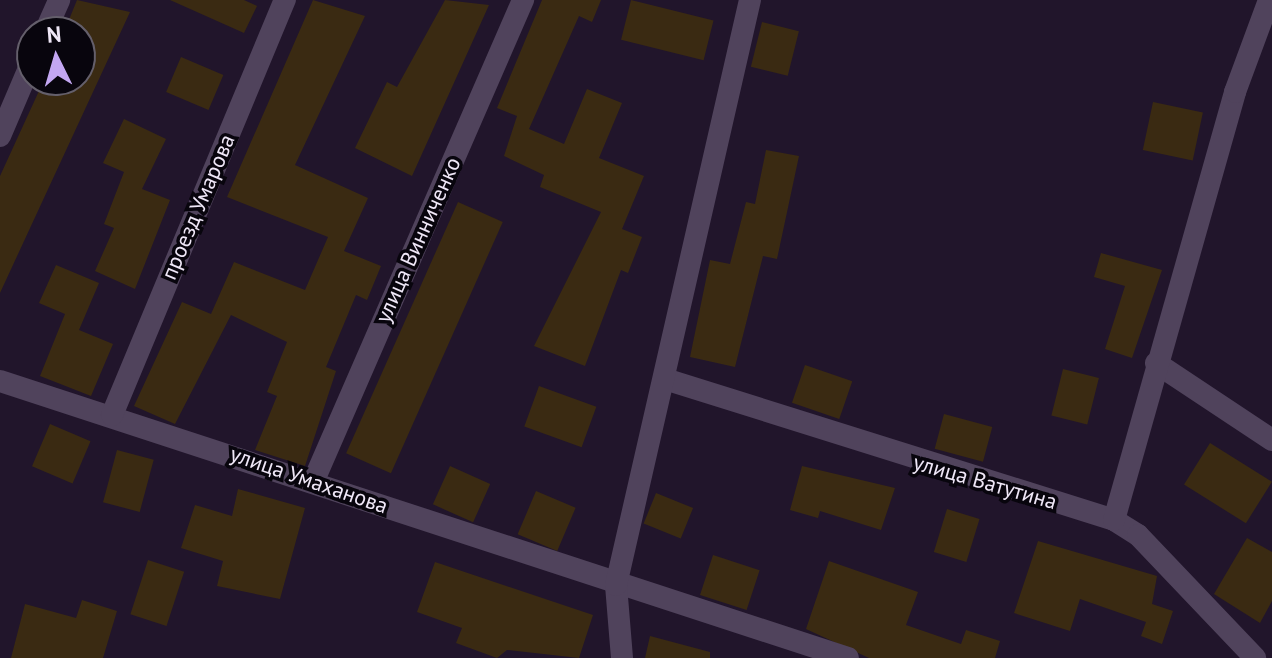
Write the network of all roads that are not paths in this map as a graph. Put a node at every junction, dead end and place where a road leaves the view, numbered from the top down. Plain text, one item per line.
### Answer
1 (285, 0) edge
2 (523, 0) edge
3 (1269, 0) edge
4 (745, 2) edge
5 (17, 96) edge
6 (0, 136) edge
7 (1156, 363) junction
8 (668, 380) junction
9 (0, 381) edge
10 (112, 415) junction
11 (1272, 440) edge
12 (314, 480) junction
13 (1114, 520) junction
14 (616, 585) junction
15 (622, 658) edge
16 (848, 658) edge
17 (1255, 658) edge

1 - 10 street, проезд Умарова
2 - 12 street, улица Винниченко
3 - 7 street
4 - 8 street
5 - 6 street
7 - 11 street
7 - 13 street
8 - 13 street, улица Ватутина
8 - 14 street
9 - 10 street, улица Умаханова
10 - 12 street, улица Умаханова
12 - 14 street, улица Умаханова
13 - 17 street, улица Ватутина
14 - 15 street
14 - 16 street, улица Умаханова

